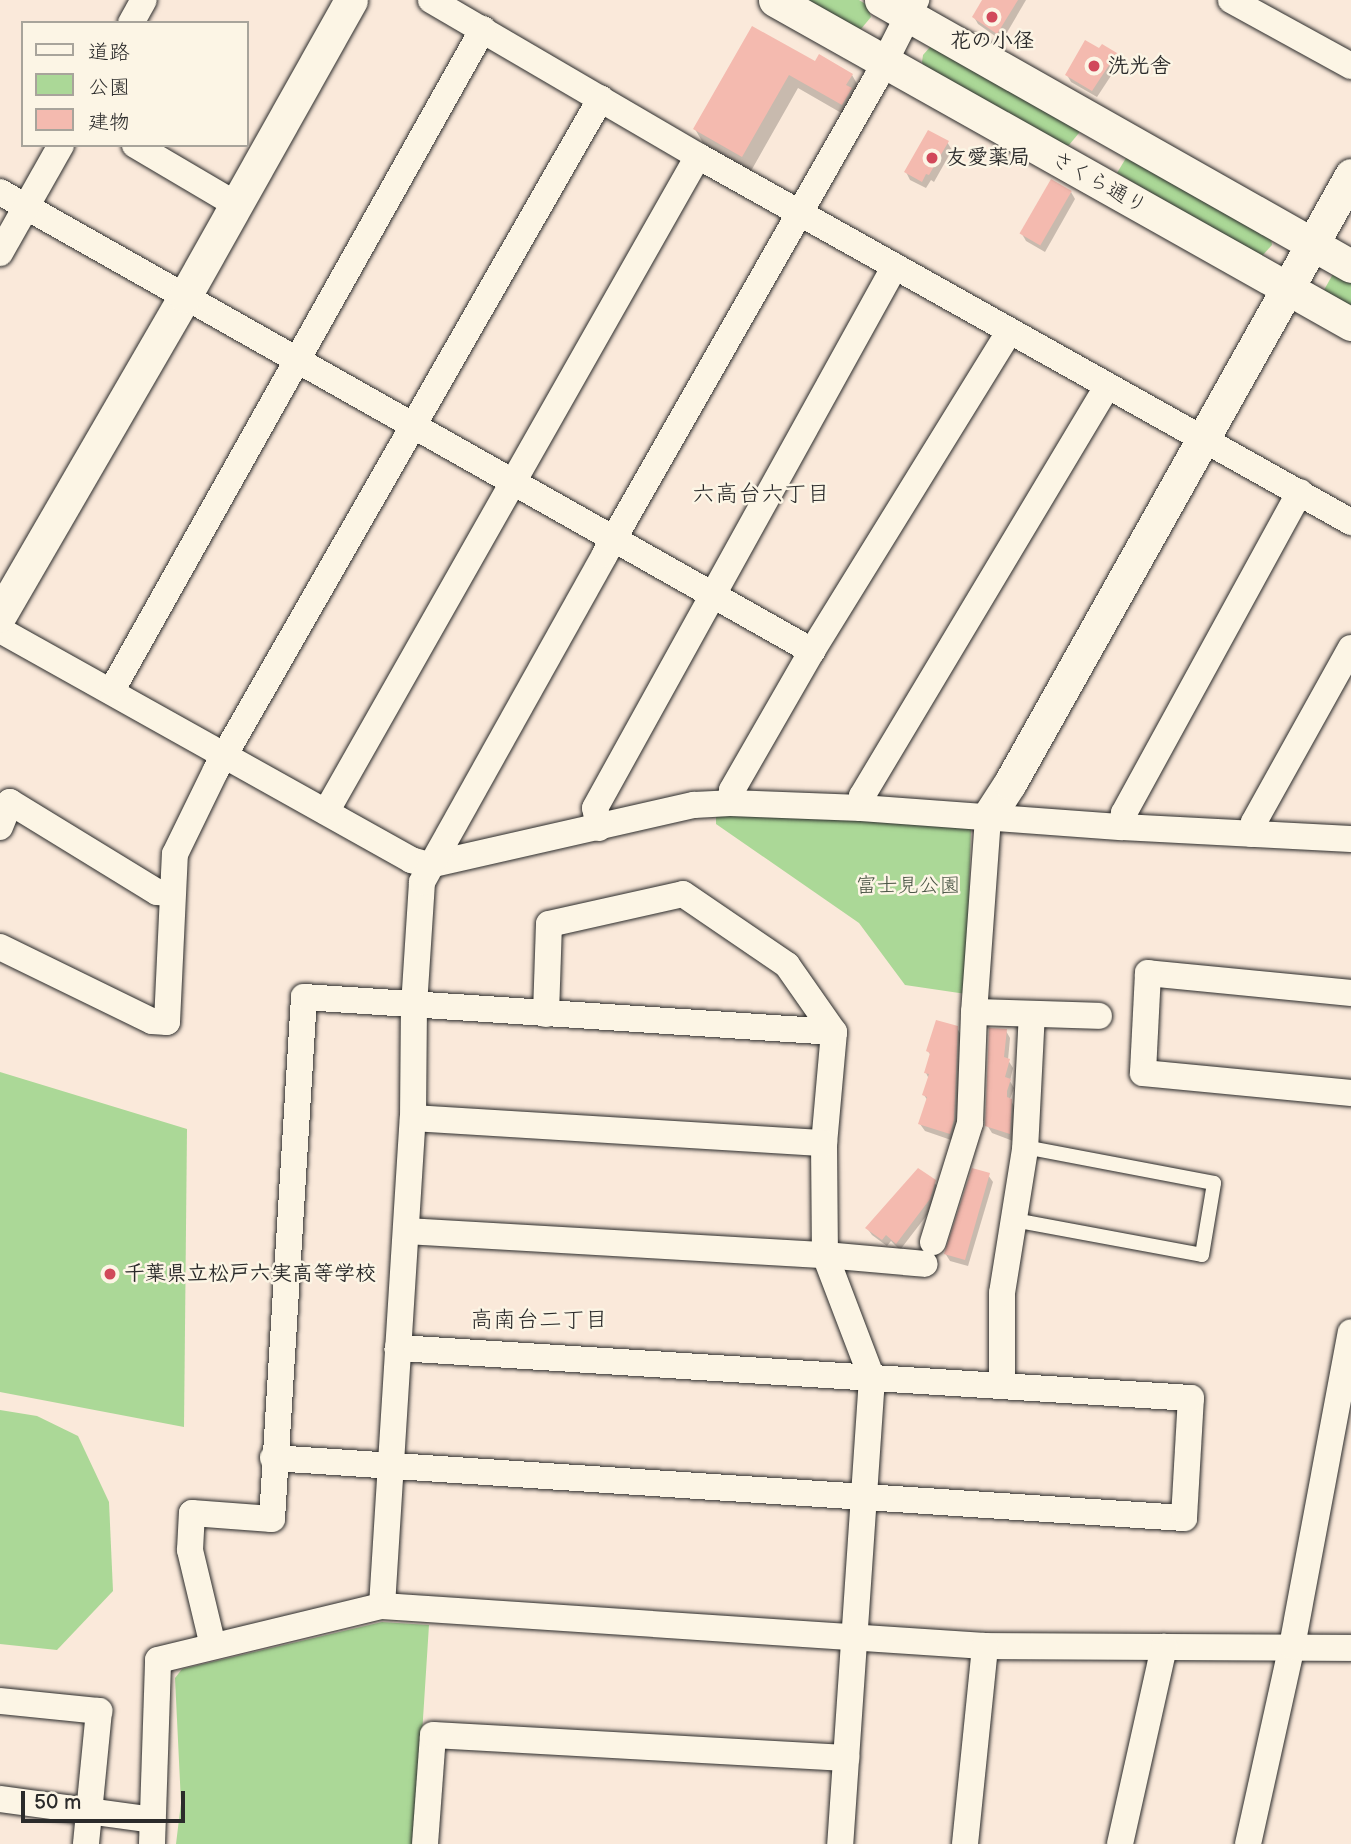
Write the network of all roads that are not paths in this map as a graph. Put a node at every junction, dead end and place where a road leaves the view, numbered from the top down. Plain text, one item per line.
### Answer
1 (144, 0) edge
2 (351, 0) edge
3 (431, 0) edge
4 (775, 0) edge
5 (1231, 0) edge
6 (901, 5) edge
7 (132, 21) edge
8 (482, 29) junction
9 (882, 62) junction
10 (1351, 66) edge
11 (601, 98) junction
12 (60, 147) edge
13 (138, 147) edge
14 (698, 156) junction
15 (1351, 175) edge
16 (0, 192) edge
17 (237, 205) junction
18 (26, 207) junction
19 (799, 211) junction
20 (1312, 245) junction
21 (0, 253) edge
22 (895, 266) junction
23 (1351, 267) edge
24 (1287, 288) junction
25 (185, 296) junction
26 (1351, 324) edge
27 (1010, 331) junction
28 (299, 361) junction
29 (1107, 386) junction
30 (413, 426) junction
31 (1201, 440) junction
32 (512, 481) junction
33 (1300, 492) junction
34 (1351, 522) edge
35 (613, 539) junction
36 (714, 596) junction
37 (0, 615) edge
38 (0, 630) edge
39 (1351, 648) edge
40 (812, 651) junction
41 (112, 690) junction
42 (225, 757) junction
43 (730, 803) junction
44 (861, 808) junction
45 (326, 812) junction
46 (988, 817) junction
47 (0, 827) edge
48 (1122, 827) junction
49 (599, 828) junction
50 (1251, 834) junction
51 (1351, 839) edge
52 (429, 865) junction
53 (172, 893) junction
54 (0, 947) edge
55 (1351, 993) edge
56 (414, 1006) junction
57 (974, 1012) junction
58 (546, 1014) junction
59 (1032, 1014) junction
60 (1100, 1016) dead end
61 (834, 1032) junction
62 (1351, 1093) edge
63 (413, 1118) junction
64 (824, 1143) junction
65 (1025, 1147) junction
66 (1014, 1220) junction
67 (405, 1231) junction
68 (825, 1255) junction
69 (1351, 1332) edge
70 (398, 1348) junction
71 (872, 1378) junction
72 (1002, 1386) junction
73 (273, 1458) junction
74 (392, 1466) junction
75 (866, 1497) junction
76 (382, 1605) junction
77 (855, 1638) junction
78 (213, 1646) junction
79 (985, 1646) junction
80 (1292, 1646) junction
81 (1164, 1647) junction
82 (1351, 1648) edge
83 (0, 1701) edge
84 (846, 1758) junction
85 (0, 1799) edge
86 (90, 1811) junction
87 (153, 1832) edge
88 (86, 1844) edge
89 (425, 1844) edge
90 (840, 1844) edge
91 (965, 1844) edge
92 (1120, 1844) edge
93 (1248, 1844) edge

1 - 7 street
2 - 17 street
3 - 8 street
4 - 9 street, さくら通り
5 - 10 street
6 - 9 street
6 - 20 street
8 - 11 street
8 - 28 street
9 - 19 street
9 - 24 street, さくら通り
11 - 14 street
11 - 30 street
12 - 18 street
13 - 17 street
14 - 19 street
14 - 32 street
15 - 20 street
16 - 18 street
17 - 25 street
18 - 21 street
18 - 25 street
19 - 22 street
19 - 35 street
20 - 23 street
20 - 24 street
22 - 27 street
22 - 36 street
24 - 26 street, さくら通り
24 - 31 street
25 - 28 street
25 - 37 street
27 - 29 street
27 - 40 street
28 - 30 street
28 - 41 street
29 - 31 street
29 - 44 street
30 - 32 street
30 - 42 street
31 - 33 street
31 - 46 street
32 - 35 street
32 - 45 street
33 - 34 street
33 - 48 street
35 - 36 street
35 - 52 street
36 - 40 street
36 - 49 street
38 - 41 street
39 - 50 street
40 - 43 street
41 - 42 street
42 - 45 street
42 - 53 street
43 - 44 street
43 - 49 street
44 - 46 street
45 - 52 street
46 - 48 street
46 - 57 street
47 - 53 street
48 - 50 street
49 - 52 street
50 - 51 street
52 - 56 street
53 - 54 street
55 - 62 street
56 - 58 street
56 - 63 street
56 - 73 street
57 - 59 street
57 - 68 street
58 - 61 street
58 - 61 street
59 - 60 street
59 - 65 street
61 - 64 street
63 - 64 street
63 - 67 street
64 - 68 street
65 - 66 street
65 - 66 lane
66 - 72 street
67 - 68 street
67 - 70 street
68 - 71 street
69 - 80 street
70 - 71 street
70 - 74 street
71 - 72 street
71 - 75 street
72 - 75 street
73 - 74 street
73 - 78 street
74 - 75 street
74 - 76 street
75 - 77 street
76 - 77 street
76 - 78 street
77 - 79 street
77 - 84 street
78 - 87 street
79 - 81 street
79 - 91 street
80 - 81 street
80 - 82 street
80 - 93 street
81 - 92 street
83 - 86 street
84 - 89 street
84 - 90 street
85 - 86 street
86 - 87 street
86 - 88 street

